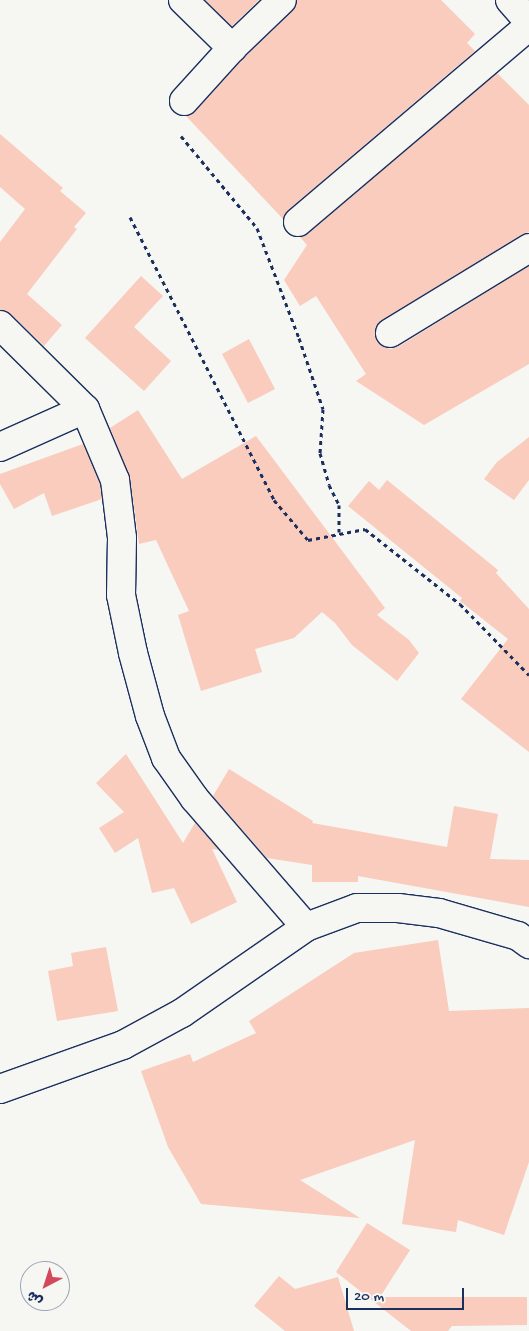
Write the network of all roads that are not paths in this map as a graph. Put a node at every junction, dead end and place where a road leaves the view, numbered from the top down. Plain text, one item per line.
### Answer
1 (183, 0) edge
2 (282, 0) edge
3 (510, 0) edge
4 (529, 24) edge
5 (232, 48) junction
6 (184, 100) road end
7 (298, 222) dead end
8 (529, 248) edge
9 (0, 325) edge
10 (390, 334) dead end
11 (86, 409) junction
12 (0, 447) edge
13 (306, 927) junction
14 (529, 944) edge
15 (0, 1089) edge

1 - 5 street
2 - 5 street
3 - 4 street
4 - 7 street
5 - 6 street
8 - 10 street
9 - 11 street
11 - 12 street
11 - 13 street
13 - 14 street
13 - 15 street

